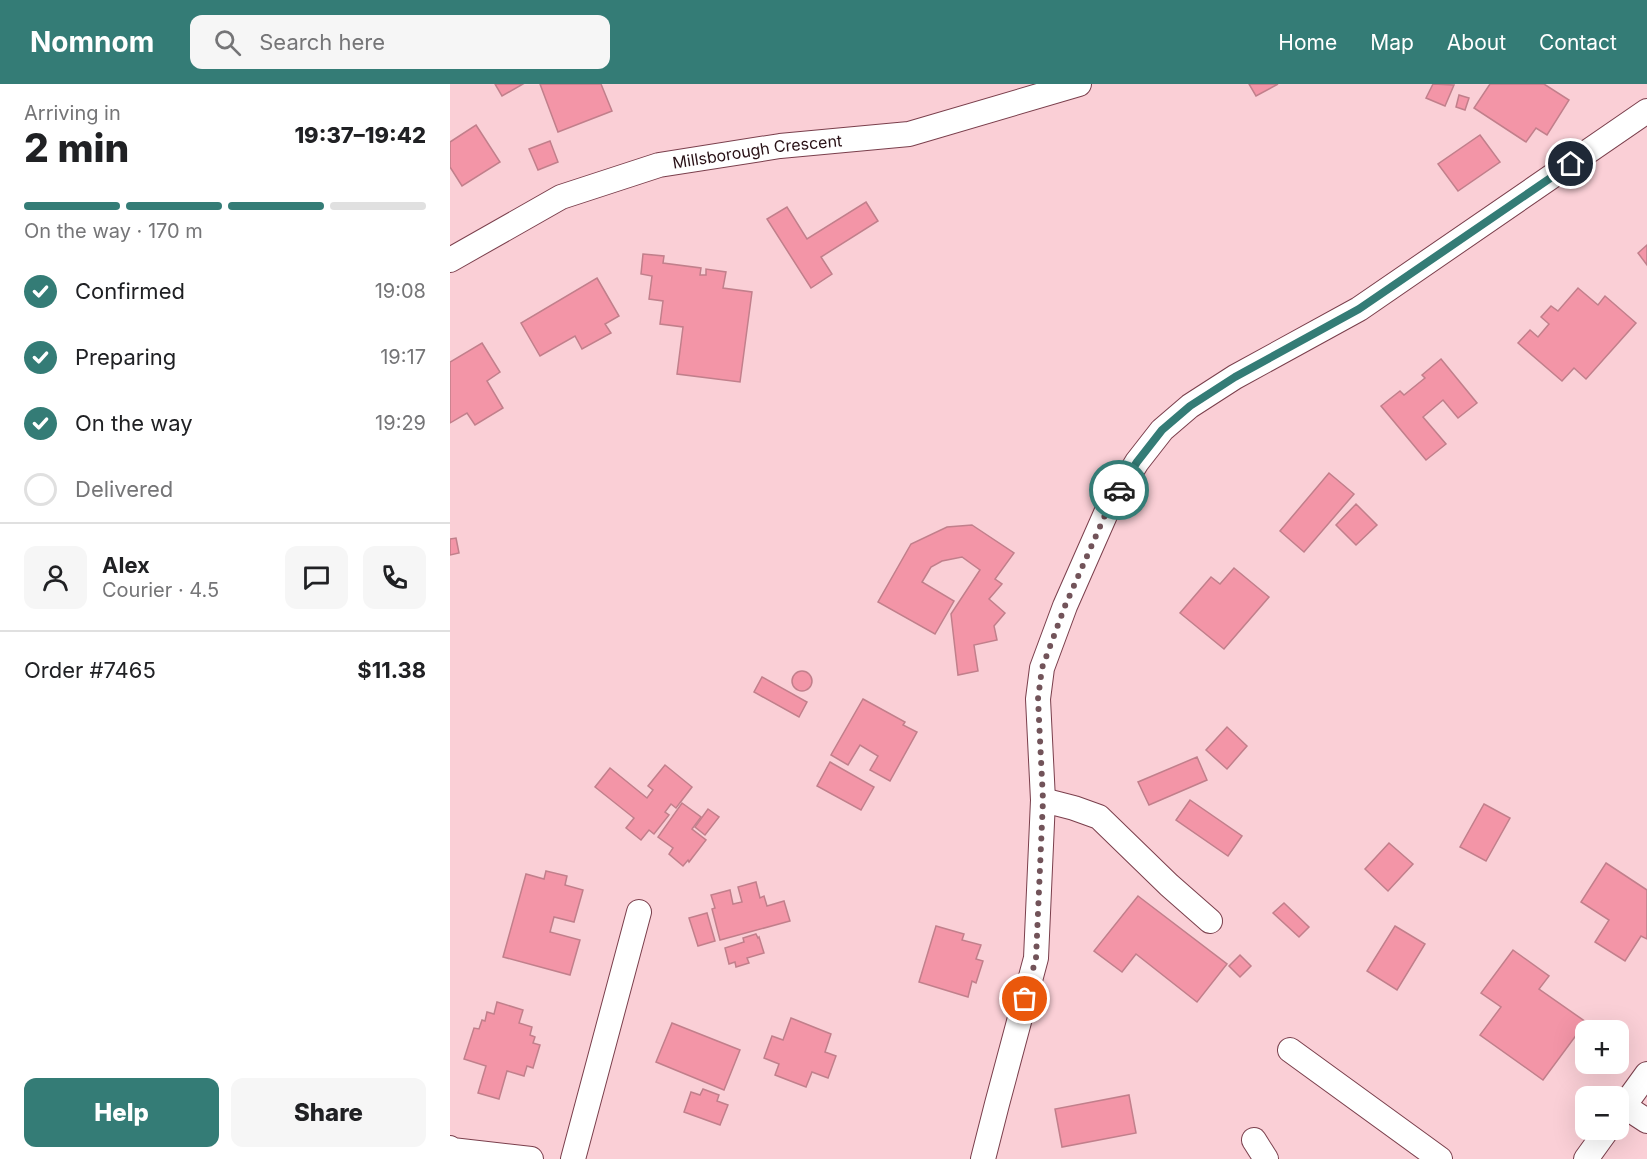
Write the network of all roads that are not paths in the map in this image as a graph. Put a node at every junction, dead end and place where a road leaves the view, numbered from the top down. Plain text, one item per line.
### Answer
1 (1079, 84) edge
2 (1647, 111) edge
3 (450, 260) edge
4 (1043, 800) junction
5 (639, 912) dead end
6 (1210, 921) dead end
7 (1290, 1050) dead end
8 (1647, 1074) edge
9 (1629, 1099) edge
10 (1629, 1113) edge
11 (1647, 1121) edge
12 (1600, 1140) edge
13 (450, 1148) edge
14 (531, 1159) edge
15 (573, 1159) edge
16 (983, 1159) edge
17 (1440, 1159) edge
18 (1586, 1159) edge

1 - 3 street, Millsborough Crescent
2 - 4 street
4 - 6 street
4 - 16 street
5 - 15 street
7 - 17 street
8 - 9 street
10 - 11 street
12 - 18 street
13 - 14 street

